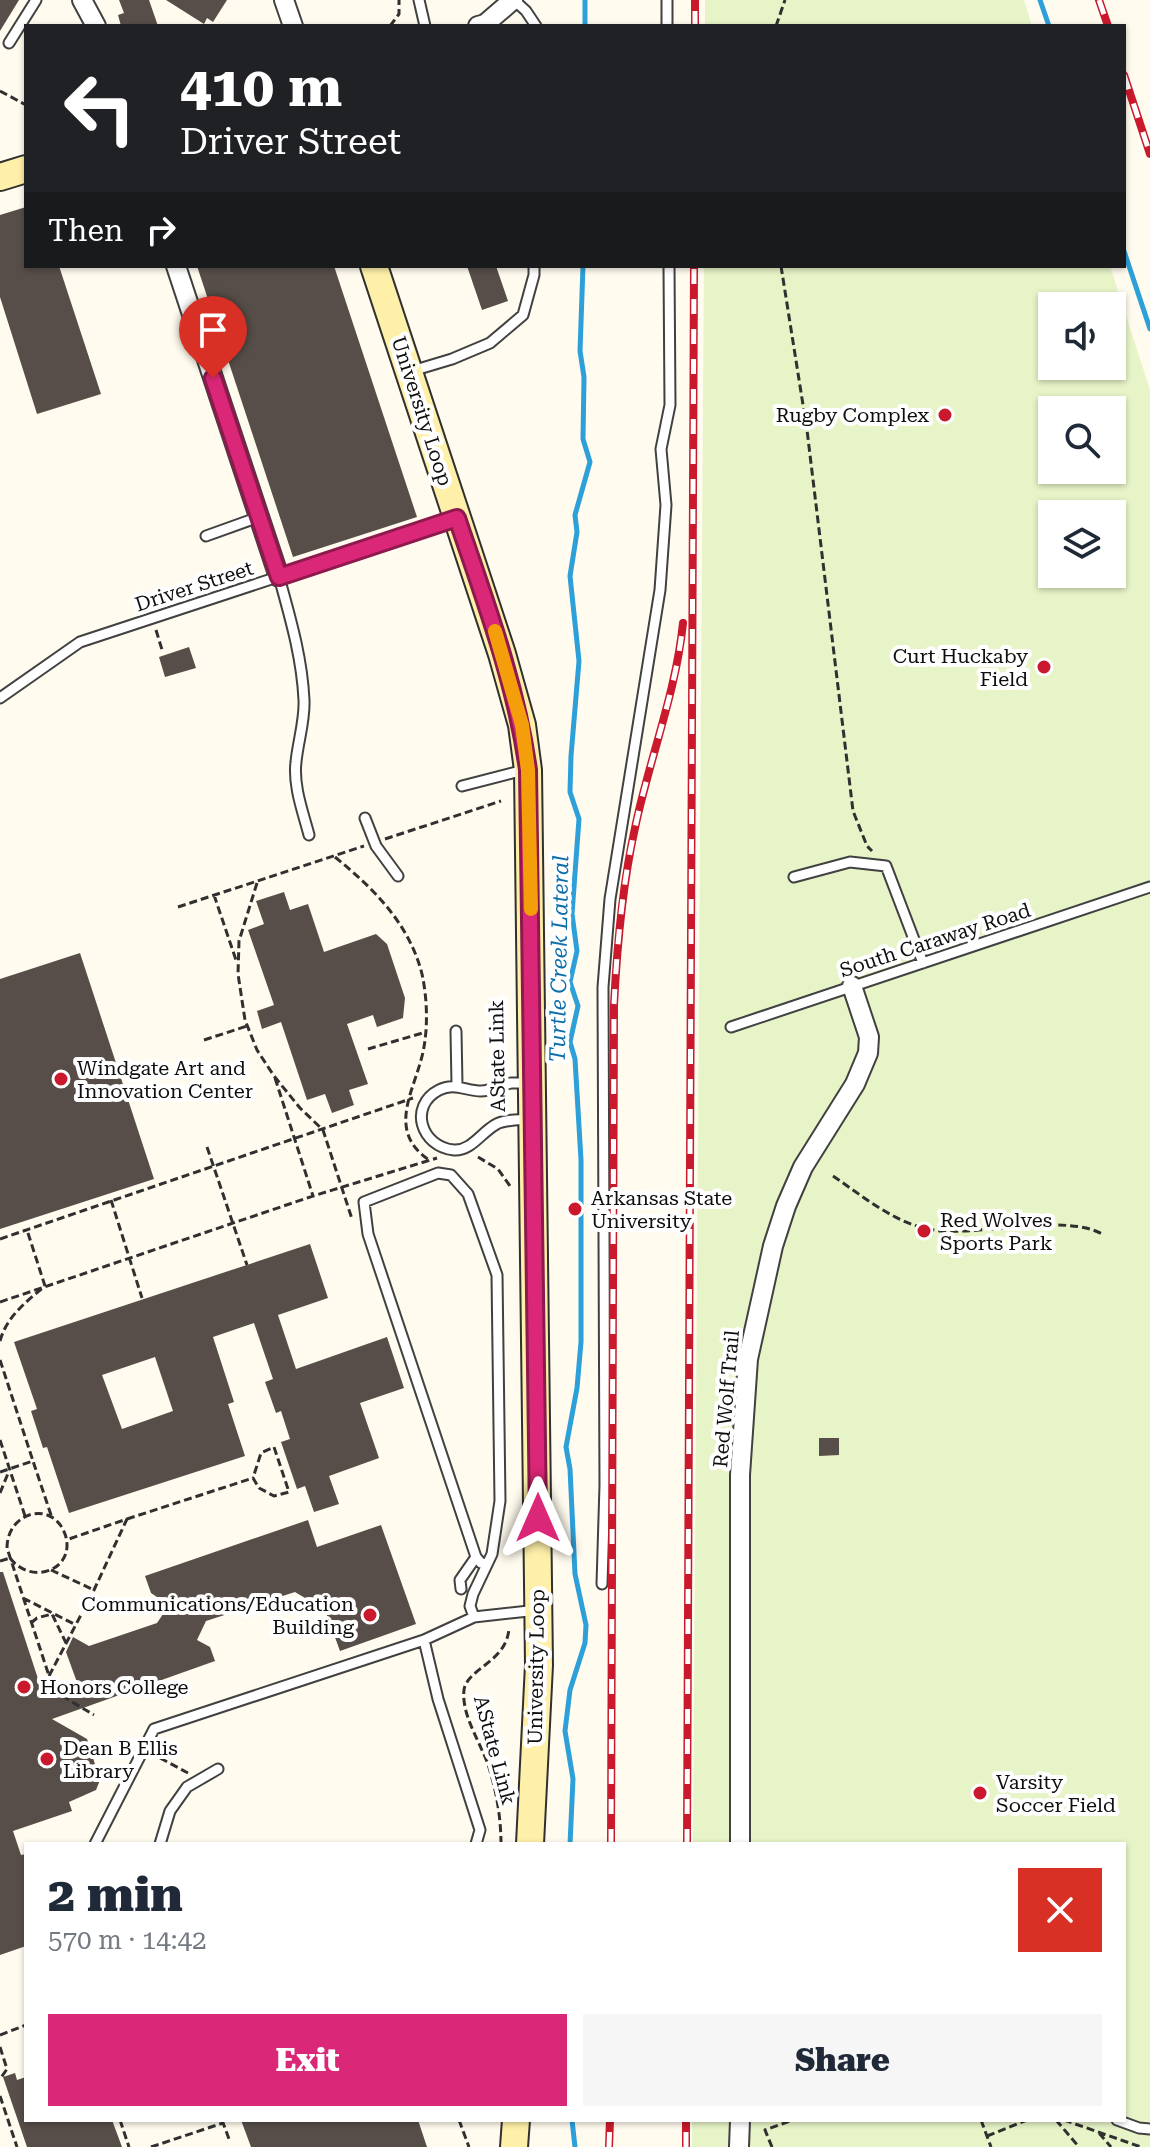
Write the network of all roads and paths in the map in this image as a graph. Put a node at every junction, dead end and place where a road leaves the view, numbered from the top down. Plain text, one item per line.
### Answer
1 (36, 0) edge
2 (284, 0) edge
3 (399, 0) edge
4 (419, 0) edge
5 (513, 0) edge
6 (667, 0) edge
7 (785, 0) edge
8 (86, 2) edge
9 (95, 24) edge
10 (292, 24) edge
11 (392, 24) edge
12 (425, 24) edge
13 (482, 24) edge
14 (535, 24) edge
15 (667, 24) edge
16 (777, 24) edge
17 (9, 43) dead end
18 (0, 91) edge
19 (24, 104) edge
20 (24, 170) edge
21 (0, 177) edge
22 (177, 268) edge
23 (375, 268) edge
24 (534, 268) edge
25 (669, 268) edge
26 (781, 268) edge
27 (409, 372) junction
28 (259, 517) junction
29 (457, 518) junction
30 (206, 536) dead end
31 (279, 577) junction
32 (152, 619) junction
33 (163, 653) dead end
34 (0, 698) edge
35 (528, 770) junction
36 (462, 786) dead end
37 (501, 801) dead end
38 (365, 818) dead end
39 (309, 835) dead end
40 (385, 839) dead end
41 (364, 846) dead end
42 (335, 857) junction
43 (886, 866) junction
44 (398, 876) dead end
45 (794, 877) dead end
46 (257, 883) junction
47 (1150, 887) edge
48 (214, 895) junction
49 (178, 907) dead end
50 (923, 963) junction
51 (239, 967) junction
52 (852, 986) junction
53 (247, 1026) junction
54 (731, 1027) dead end
55 (456, 1031) dead end
56 (426, 1032) junction
57 (204, 1040) dead end
58 (368, 1049) dead end
59 (274, 1076) junction
60 (533, 1083) junction
61 (457, 1085) junction
62 (409, 1101) junction
63 (414, 1106) dead end
64 (413, 1114) dead end
65 (533, 1118) junction
66 (323, 1130) junction
67 (295, 1139) junction
68 (207, 1147) dead end
69 (473, 1156) dead end
70 (427, 1159) junction
71 (440, 1164) dead end
72 (214, 1167) junction
73 (512, 1174) dead end
74 (833, 1176) dead end
75 (342, 1187) junction
76 (313, 1196) junction
77 (111, 1200) junction
78 (232, 1223) junction
79 (27, 1230) junction
80 (356, 1230) dead end
81 (1102, 1234) dead end
82 (0, 1239) edge
83 (129, 1257) junction
84 (247, 1265) dead end
85 (45, 1286) junction
86 (142, 1298) dead end
87 (0, 1302) edge
88 (0, 1341) edge
89 (0, 1360) edge
90 (0, 1440) edge
91 (33, 1461) junction
92 (10, 1469) junction
93 (0, 1472) edge
94 (253, 1478) junction
95 (0, 1493) edge
96 (25, 1516) junction
97 (52, 1518) junction
98 (127, 1519) junction
99 (0, 1530) edge
100 (8, 1535) junction
101 (66, 1540) junction
102 (476, 1557) junction
103 (10, 1558) junction
104 (0, 1561) edge
105 (487, 1564) junction
106 (51, 1570) junction
107 (602, 1584) dead end
108 (461, 1589) dead end
109 (94, 1590) junction
110 (23, 1598) junction
111 (538, 1610) junction
112 (509, 1612) junction
113 (52, 1614) junction
114 (474, 1617) junction
115 (31, 1623) junction
116 (76, 1625) junction
117 (424, 1640) junction
118 (66, 1643) junction
119 (49, 1676) junction
120 (94, 1715) dead end
121 (160, 1758) dead end
122 (218, 1769) dead end
123 (191, 1775) dead end
124 (96, 1842) edge
125 (161, 1842) edge
126 (477, 1842) edge
127 (501, 1842) edge
128 (530, 1842) edge
129 (740, 1842) edge
130 (24, 2026) edge
131 (0, 2035) edge
132 (0, 2047) edge
133 (0, 2079) edge
134 (0, 2096) edge
135 (121, 2122) edge
136 (219, 2122) edge
137 (222, 2122) edge
138 (460, 2122) edge
139 (516, 2122) edge
140 (740, 2122) edge
141 (787, 2122) edge
142 (982, 2122) edge
143 (1022, 2122) edge
144 (1058, 2122) edge
145 (1070, 2122) edge
146 (1122, 2122) edge
147 (1150, 2129) edge
148 (1097, 2131) junction
149 (987, 2136) junction
150 (229, 2139) dead end
151 (154, 2146) edge
152 (17, 2147) edge
153 (129, 2147) edge
154 (469, 2147) edge
155 (514, 2147) edge
156 (739, 2147) edge
157 (772, 2147) edge
158 (991, 2147) edge
159 (1079, 2147) edge
160 (1111, 2147) edge
161 (1141, 2147) edge

1 - 17 lane
2 - 10 street
3 - 11 path
4 - 12 lane
5 - 13 street
5 - 14 lane
6 - 15 lane
7 - 16 path
8 - 9 street
18 - 19 path
20 - 21 street
22 - 28 street
23 - 27 street, University Loop
24 - 27 lane
25 - 107 lane
26 - 43 path
27 - 29 street, University Loop
28 - 30 lane
28 - 31 street
29 - 31 lane, Driver Street
29 - 35 street, University Loop
31 - 32 lane, Driver Street
31 - 39 lane
32 - 33 path
32 - 34 lane, Driver Street
35 - 36 lane
35 - 60 street, University Loop
37 - 40 path
38 - 44 lane
41 - 42 path
42 - 46 path
42 - 56 path
43 - 45 lane
43 - 50 lane
46 - 48 path
46 - 51 path
47 - 50 lane, South Caraway Road
48 - 49 path
48 - 51 path
50 - 52 lane, South Caraway Road
51 - 53 path
52 - 54 lane, South Caraway Road
52 - 129 street, Red Wolf Trail
53 - 57 path
53 - 59 path
55 - 61 lane
56 - 58 path
56 - 62 path
59 - 66 path
59 - 67 path
60 - 61 lane
60 - 65 street, University Loop
61 - 65 lane
62 - 63 path
62 - 66 path
62 - 70 path
64 - 70 path
65 - 111 street, University Loop
66 - 67 path
66 - 75 path
67 - 72 path
67 - 76 path
68 - 72 path
69 - 73 path
70 - 71 path
70 - 75 path
72 - 77 path
72 - 78 path
74 - 81 path
75 - 76 path
75 - 80 path
76 - 78 path
77 - 79 path
77 - 83 path
78 - 83 path
78 - 84 path
79 - 82 path
79 - 85 path
83 - 85 path
83 - 86 path
85 - 87 path
85 - 88 path
89 - 91 path
90 - 92 path
91 - 92 path
91 - 97 path
92 - 93 path
92 - 95 path
92 - 96 path
94 - 94 path
94 - 98 path
96 - 97 path
96 - 100 path
97 - 101 path
98 - 101 path
98 - 109 path
99 - 100 path
100 - 103 path
101 - 106 path
102 - 105 lane
102 - 105 lane
102 - 108 lane
103 - 104 path
103 - 106 path
103 - 110 path
105 - 114 lane
106 - 109 path
109 - 116 path
110 - 113 path
110 - 115 path
111 - 112 lane
111 - 128 street, University Loop
112 - 114 lane
112 - 127 path, AState Link
113 - 115 path
113 - 116 path
113 - 118 path
114 - 117 lane
115 - 119 path
116 - 118 path
117 - 124 lane
117 - 126 lane
118 - 119 path
119 - 120 path
121 - 123 path
122 - 125 lane
130 - 131 path
132 - 133 path
134 - 152 path
135 - 153 path
136 - 151 path
137 - 150 path
138 - 154 path
139 - 155 street
140 - 156 street
141 - 157 path
142 - 149 path
143 - 149 path
144 - 159 path
145 - 148 path
146 - 147 lane
148 - 160 path
148 - 161 path
149 - 158 path

